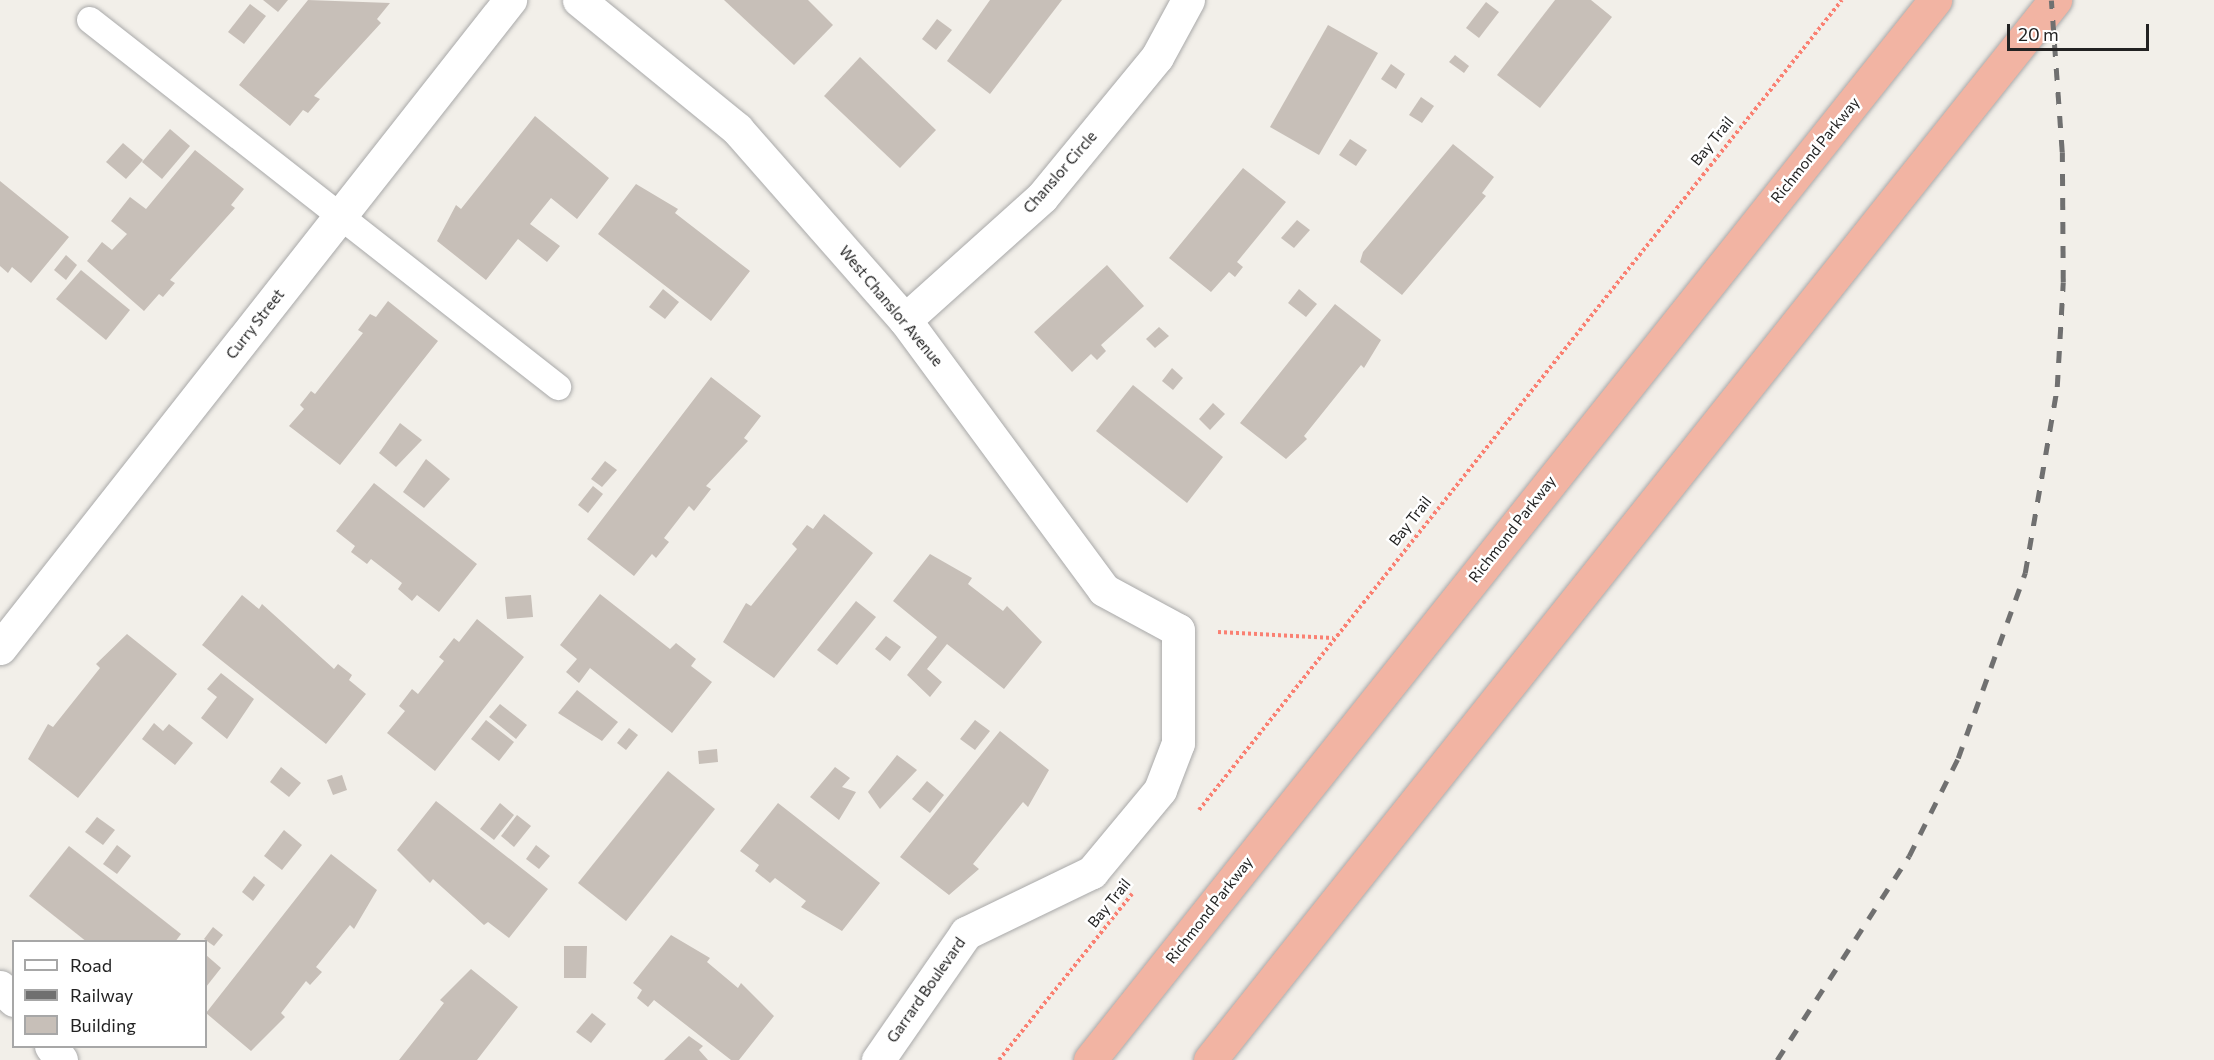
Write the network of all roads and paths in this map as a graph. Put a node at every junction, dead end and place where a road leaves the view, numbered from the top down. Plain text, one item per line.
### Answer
1 (510, 0) edge
2 (579, 0) edge
3 (1188, 0) edge
4 (1842, 0) edge
5 (1935, 0) edge
6 (2055, 0) edge
7 (90, 20) dead end
8 (341, 215) junction
9 (905, 320) junction
10 (558, 387) dead end
11 (1178, 630) junction
12 (1333, 639) junction
13 (0, 648) edge
14 (1210, 782) dead end
15 (1213, 793) junction
16 (1191, 821) dead end
17 (1139, 885) dead end
18 (0, 987) edge
19 (12, 998) edge
20 (52, 1048) edge
21 (61, 1060) edge
22 (878, 1060) edge
23 (999, 1060) edge
24 (1090, 1060) edge
25 (1210, 1060) edge

1 - 8 street, Curry Street
2 - 9 street, West Chanslor Avenue
3 - 9 street, Chanslor Circle
4 - 12 path, Bay Trail
5 - 24 highway, Richmond Parkway
6 - 25 highway
7 - 8 lane
8 - 10 lane
8 - 13 street, Curry Street
9 - 11 street, West Chanslor Avenue
11 - 12 path
11 - 22 street, Garrard Boulevard
12 - 15 path, Bay Trail
14 - 15 path
15 - 16 path, Bay Trail
17 - 23 path, Bay Trail
18 - 19 street
20 - 21 street

